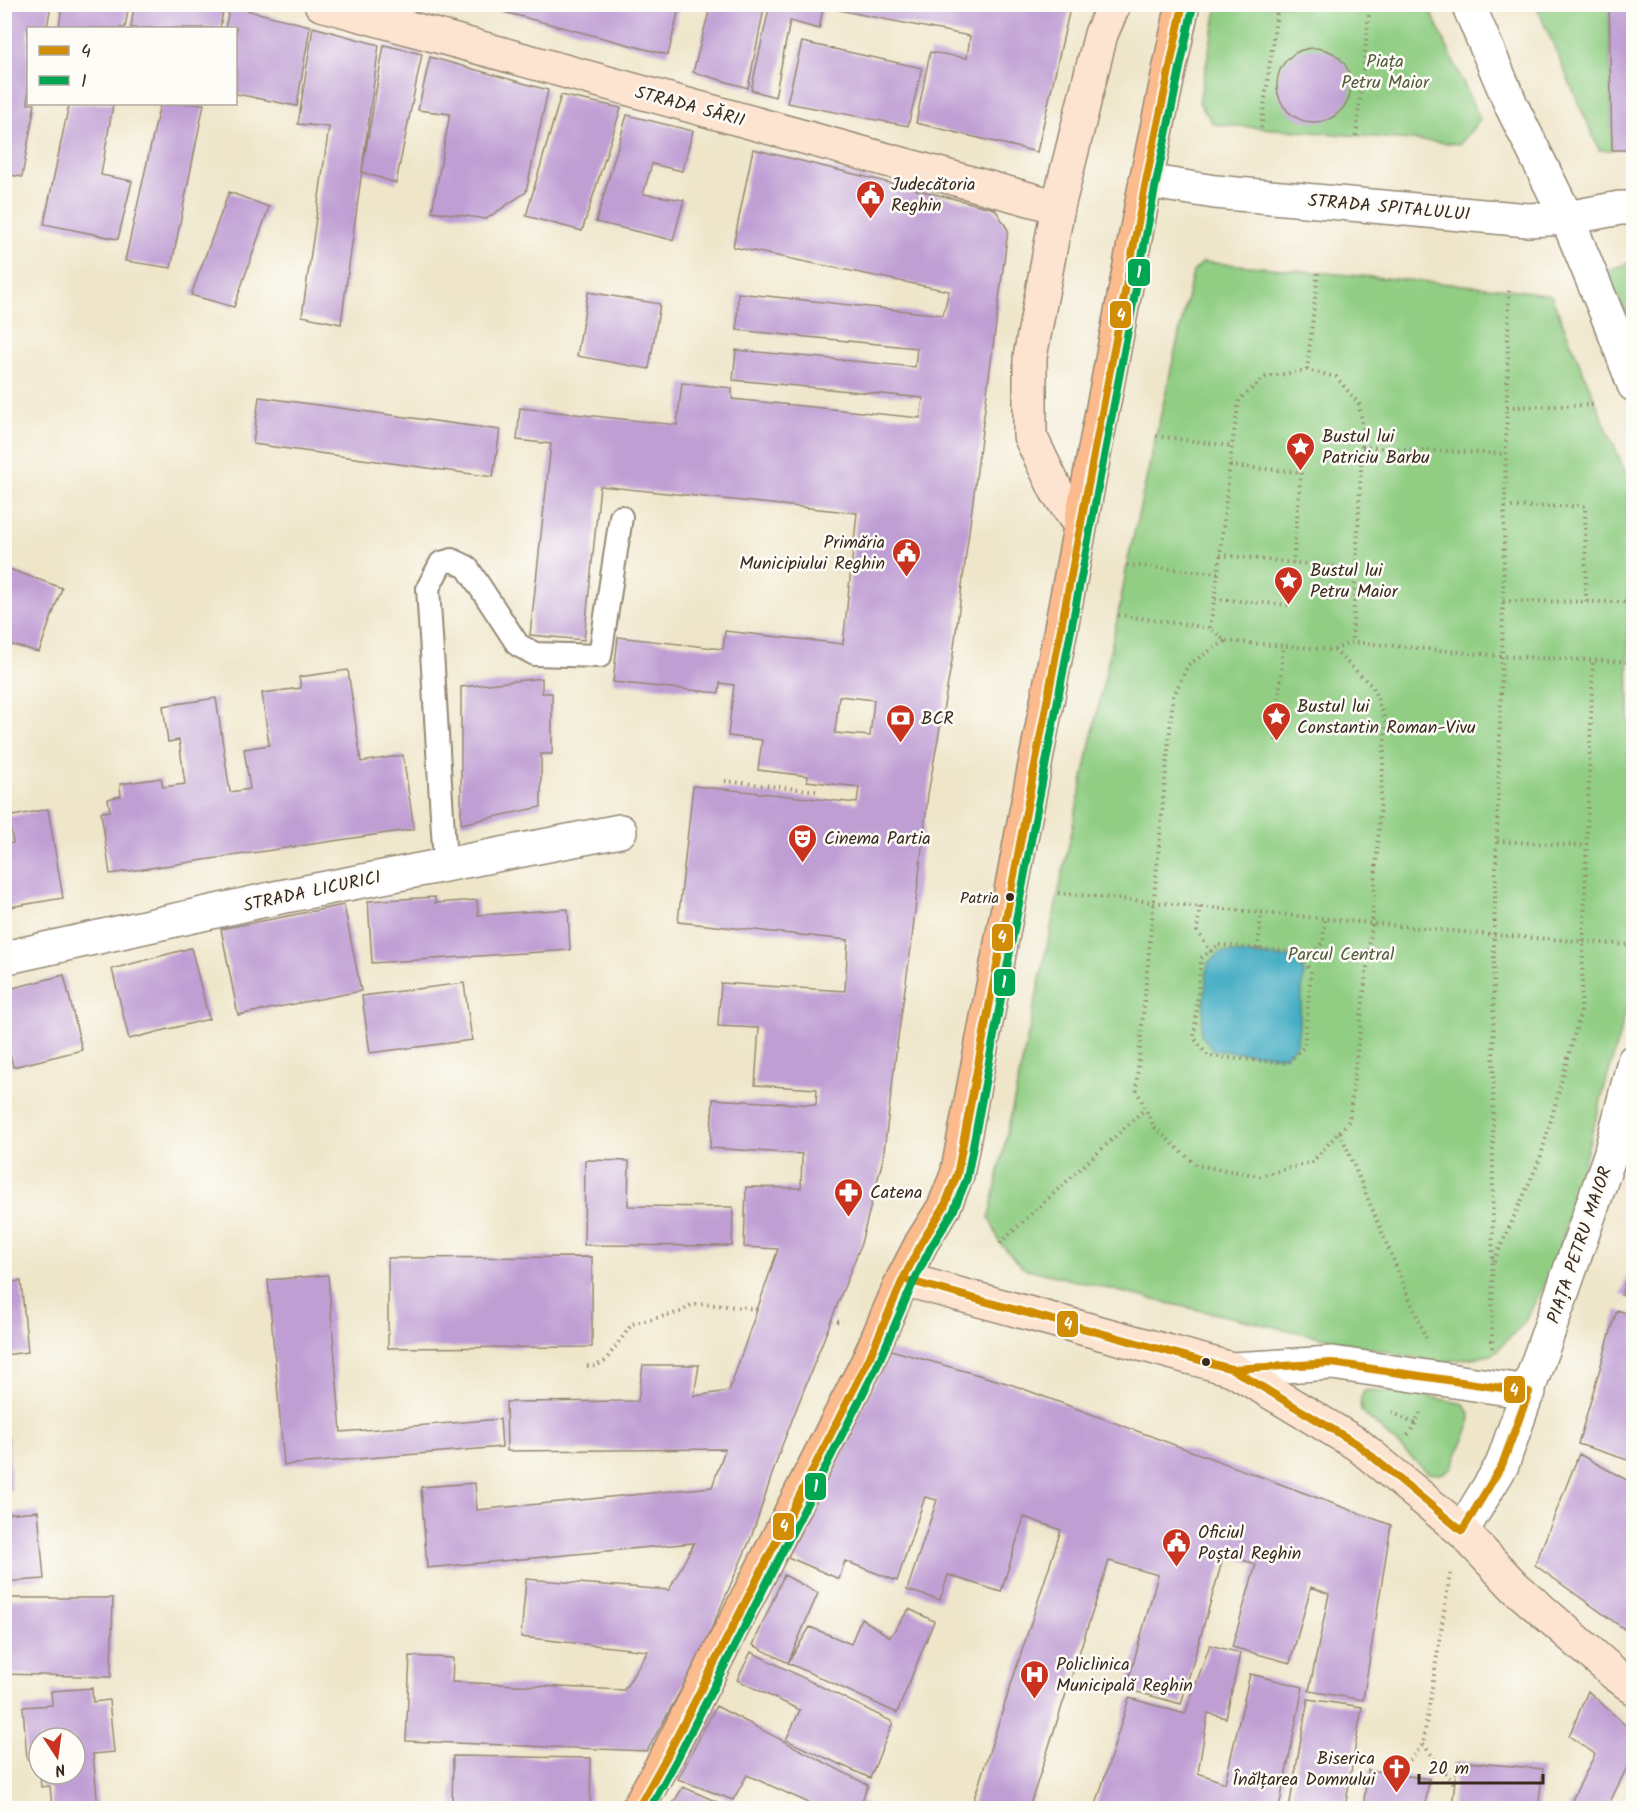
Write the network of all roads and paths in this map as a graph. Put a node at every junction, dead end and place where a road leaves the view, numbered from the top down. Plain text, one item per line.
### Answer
1 (321, 4) edge
2 (1113, 4) edge
3 (1183, 4) edge
4 (1278, 4) edge
5 (1370, 4) edge
6 (1468, 4) edge
7 (1261, 128) dead end
8 (1356, 136) dead end
9 (1146, 181) junction
10 (1058, 207) junction
11 (1634, 208) edge
12 (1566, 218) junction
13 (1318, 272) dead end
14 (1509, 290) dead end
15 (1307, 370) junction
16 (1634, 384) edge
17 (1598, 405) dead end
18 (1507, 407) junction
19 (1156, 436) dead end
20 (1232, 446) junction
21 (1362, 447) junction
22 (1506, 454) junction
23 (1230, 466) junction
24 (1505, 507) junction
25 (621, 518) dead end
26 (1080, 525) junction
27 (1220, 555) junction
28 (1293, 563) junction
29 (1127, 565) dead end
30 (1356, 569) junction
31 (1218, 573) junction
32 (1215, 599) junction
33 (1503, 601) junction
34 (1586, 602) junction
35 (1628, 602) dead end
36 (1288, 604) dead end
37 (1118, 615) dead end
38 (1210, 628) junction
39 (1225, 641) junction
40 (1352, 642) junction
41 (1283, 646) junction
42 (1334, 650) junction
43 (1502, 656) junction
44 (1593, 660) junction
45 (1629, 662) dead end
46 (1276, 741) dead end
47 (725, 781) dead end
48 (817, 791) dead end
49 (620, 831) dead end
50 (1497, 841) junction
51 (1586, 846) junction
52 (445, 864) junction
53 (1058, 893) dead end
54 (1153, 902) junction
55 (1200, 907) junction
56 (1261, 913) junction
57 (1325, 919) junction
58 (1372, 924) junction
59 (1494, 935) junction
60 (1583, 942) junction
61 (1631, 945) dead end
62 (1258, 949) junction
63 (1211, 952) junction
64 (4, 958) edge
65 (1304, 962) junction
66 (1634, 1061) edge
67 (1146, 1109) junction
68 (1340, 1132) junction
69 (1000, 1243) dead end
70 (1492, 1265) junction
71 (903, 1279) junction
72 (757, 1309) dead end
73 (831, 1320) dead end
74 (847, 1323) dead end
75 (1428, 1341) dead end
76 (1492, 1355) dead end
77 (586, 1366) dead end
78 (1232, 1369) junction
79 (1529, 1392) junction
80 (1462, 1531) junction
81 (1451, 1568) dead end
82 (1634, 1688) edge
83 (1423, 1744) junction
84 (1398, 1774) dead end
85 (1455, 1785) dead end
86 (638, 1809) edge

1 - 10 street, STRADA SĂRII
2 - 10 street
3 - 9 highway
4 - 7 path
5 - 8 path
6 - 12 street
9 - 12 street, STRADA SPITALULUI
9 - 26 highway
10 - 26 street
11 - 12 street, STRADA SPITALULUI
12 - 16 street
13 - 15 path
14 - 18 path
15 - 20 path
15 - 21 path
17 - 18 path
18 - 22 path
19 - 20 path
20 - 23 path
21 - 22 path
21 - 30 path
22 - 24 path
23 - 27 path
23 - 28 path
24 - 33 path
24 - 34 path
25 - 52 lane
26 - 71 highway
27 - 28 path
27 - 31 path
28 - 30 path
29 - 31 path
30 - 40 path
31 - 32 path
32 - 36 path
32 - 38 path
33 - 34 path
33 - 43 path
34 - 35 path
37 - 38 path
38 - 39 path
39 - 41 path
39 - 54 path
40 - 42 path
40 - 43 path
41 - 42 path
41 - 46 path
42 - 58 path
43 - 44 path
43 - 50 path
44 - 45 path
44 - 51 path
47 - 48 path
49 - 52 street, STRADA LICURICI
50 - 51 path
50 - 59 path
51 - 60 path
52 - 64 street, STRADA LICURICI
53 - 54 path
54 - 55 path
54 - 67 path
55 - 56 path
55 - 63 path
56 - 57 path
56 - 62 path
57 - 58 path
57 - 65 path
58 - 59 path
58 - 68 path
59 - 60 path
59 - 70 path
60 - 61 path
60 - 70 path
62 - 63 path
62 - 65 path
63 - 65 path
66 - 79 street, PIAȚA PETRU MAIOR
67 - 68 path
67 - 69 path
68 - 75 path
70 - 76 path
71 - 78 street
71 - 86 highway
72 - 77 path
73 - 74 path
78 - 79 street
78 - 80 street
79 - 80 street, PIAȚA PETRU MAIOR
80 - 82 street
81 - 83 path
83 - 84 path
83 - 85 path

